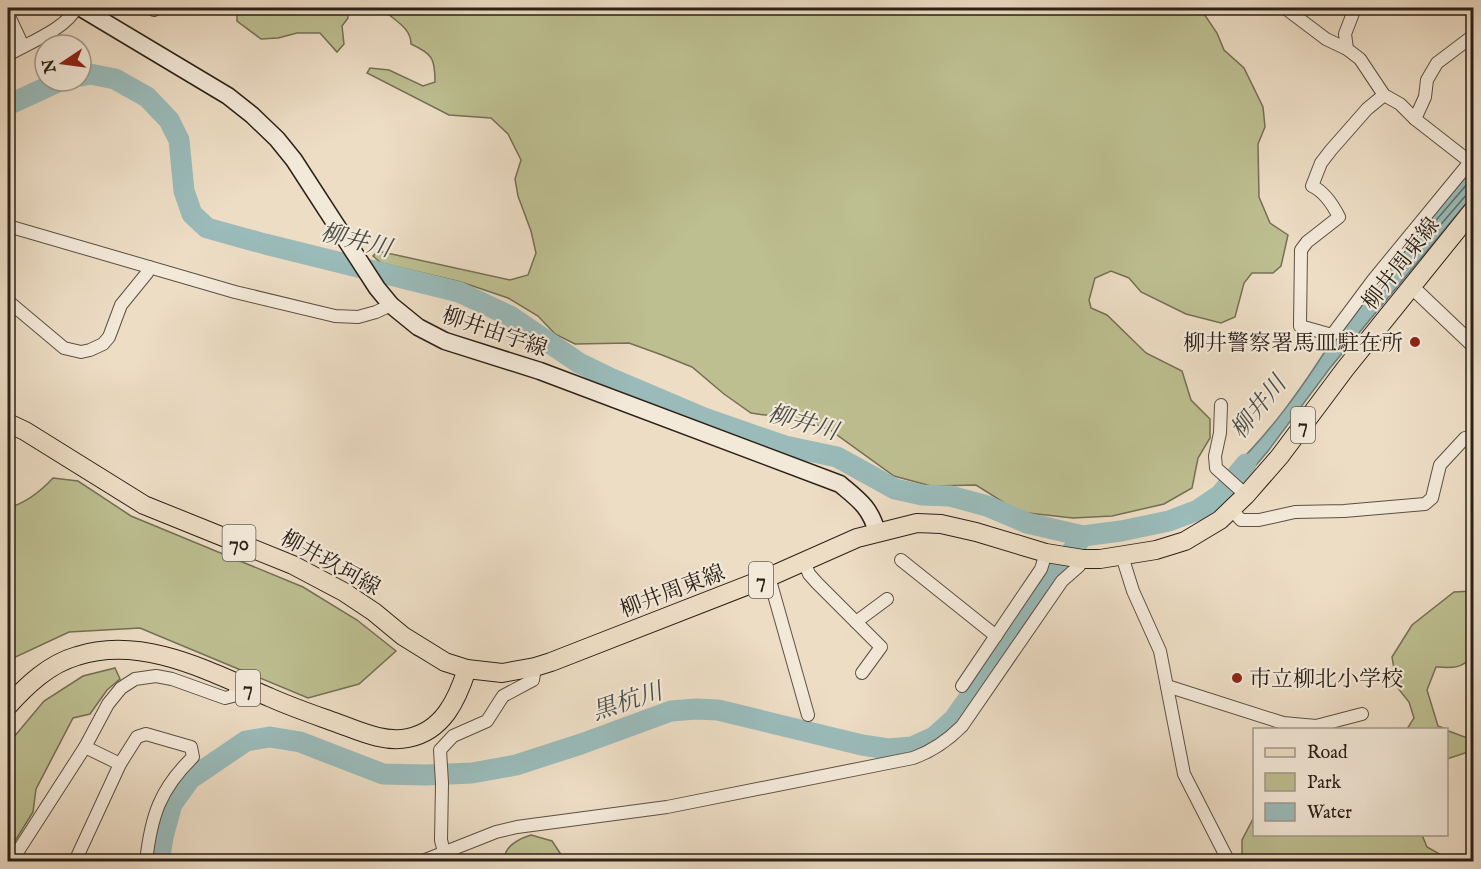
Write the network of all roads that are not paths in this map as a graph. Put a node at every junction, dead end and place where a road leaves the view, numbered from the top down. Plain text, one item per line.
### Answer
1 (76, 8) edge
2 (81, 8) edge
3 (1285, 8) edge
4 (1355, 8) edge
5 (8, 14) edge
6 (1473, 35) edge
7 (24, 46) junction
8 (1347, 49) junction
9 (8, 54) edge
10 (1384, 95) junction
11 (1415, 119) junction
12 (1472, 162) edge
13 (1473, 209) edge
14 (8, 226) edge
15 (149, 267) junction
16 (1412, 287) junction
17 (8, 301) edge
18 (391, 305) junction
19 (1473, 346) edge
20 (1221, 405) dead end
21 (8, 423) edge
22 (1472, 437) edge
23 (1244, 493) junction
24 (1232, 510) junction
25 (877, 532) junction
26 (1052, 554) junction
27 (1122, 556) junction
28 (1081, 558) junction
29 (901, 560) dead end
30 (804, 561) junction
31 (770, 577) junction
32 (886, 599) dead end
33 (856, 622) junction
34 (996, 636) junction
35 (535, 667) junction
36 (467, 669) junction
37 (862, 673) dead end
38 (239, 684) junction
39 (962, 686) dead end
40 (1167, 686) junction
41 (8, 706) edge
42 (1362, 714) dead end
43 (808, 715) dead end
44 (85, 747) junction
45 (120, 764) junction
46 (444, 852) junction
47 (11, 861) edge
48 (78, 861) edge
49 (146, 861) edge
50 (420, 861) edge
51 (1229, 861) edge

1 - 7 street
2 - 18 main road, 柳井由宇線
3 - 8 street
4 - 8 street
5 - 7 street
6 - 11 street
7 - 9 street
8 - 10 street
10 - 11 street
10 - 12 street
11 - 12 street
13 - 16 main road, 柳井周東線 / 7
14 - 15 street
15 - 17 street
15 - 18 street
16 - 19 street
16 - 23 main road, 柳井周東線 / 7
18 - 25 main road, 柳井由宇線
20 - 23 street
21 - 36 main road, 柳井玖珂線 / 70
22 - 24 street
23 - 24 main road, 柳井周東線 / 7
24 - 27 main road, 柳井周東線 / 7
25 - 26 main road, 柳井周東線 / 7
25 - 30 main road, 柳井周東線 / 7
26 - 28 main road, 柳井周東線 / 7
26 - 34 street
27 - 28 main road, 柳井周東線 / 7
27 - 40 street
28 - 46 street
29 - 34 street
30 - 31 main road, 柳井周東線 / 7
30 - 33 street
31 - 35 main road, 柳井周東線 / 7
31 - 43 street
32 - 33 street
33 - 37 street
34 - 39 street
35 - 36 main road, 柳井周東線 / 7
35 - 46 street
36 - 38 main road, 7
38 - 41 main road, 7
38 - 44 street
40 - 42 street
40 - 51 street
44 - 45 street
44 - 47 street
45 - 48 street
45 - 49 street
46 - 50 street

